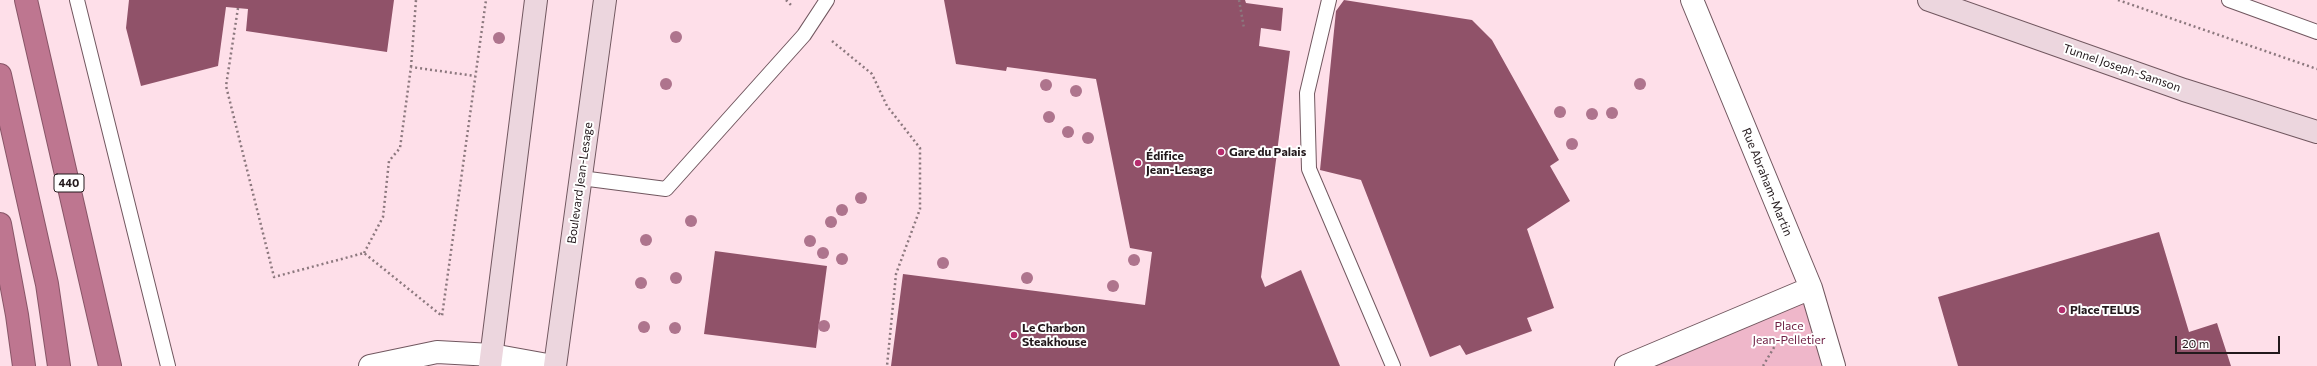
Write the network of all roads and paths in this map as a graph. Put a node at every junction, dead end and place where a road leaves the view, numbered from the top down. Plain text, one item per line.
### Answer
1 (26, 0) edge
2 (77, 0) edge
3 (416, 0) edge
4 (486, 0) edge
5 (536, 0) edge
6 (605, 0) edge
7 (786, 0) edge
8 (827, 0) edge
9 (1239, 0) edge
10 (1329, 0) edge
11 (1692, 0) edge
12 (1929, 0) edge
13 (2118, 0) edge
14 (2229, 0) edge
15 (238, 8) dead end
16 (812, 24) junction
17 (1244, 28) dead end
18 (2317, 32) edge
19 (411, 67) junction
20 (2317, 69) edge
21 (0, 75) edge
22 (475, 76) junction
23 (2317, 132) edge
24 (581, 178) junction
25 (0, 224) edge
26 (364, 253) junction
27 (1811, 288) junction
28 (1776, 344) dead end
29 (491, 361) edge
30 (24, 366) edge
31 (59, 366) edge
32 (110, 366) edge
33 (168, 366) edge
34 (370, 366) edge
35 (554, 366) edge
36 (887, 366) edge
37 (1393, 366) edge
38 (1626, 366) edge
39 (1763, 366) edge
40 (1834, 366) edge

1 - 32 highway, 440
2 - 33 lane
3 - 19 path
4 - 22 path
5 - 29 main road
6 - 24 main road, Boulevard Jean-Lesage
7 - 16 path
8 - 16 lane
9 - 17 path
10 - 37 lane
11 - 27 street, Rue Abraham-Martin
12 - 23 main road, Tunnel Joseph-Samson
13 - 20 path
14 - 18 lane
15 - 26 path
16 - 24 lane
16 - 36 path
19 - 22 path
19 - 26 path
21 - 31 highway
22 - 26 path
24 - 35 main road, Boulevard Jean-Lesage
25 - 30 highway
27 - 38 street
27 - 40 street, Rue Abraham-Martin
28 - 39 path
29 - 34 street
29 - 35 street

